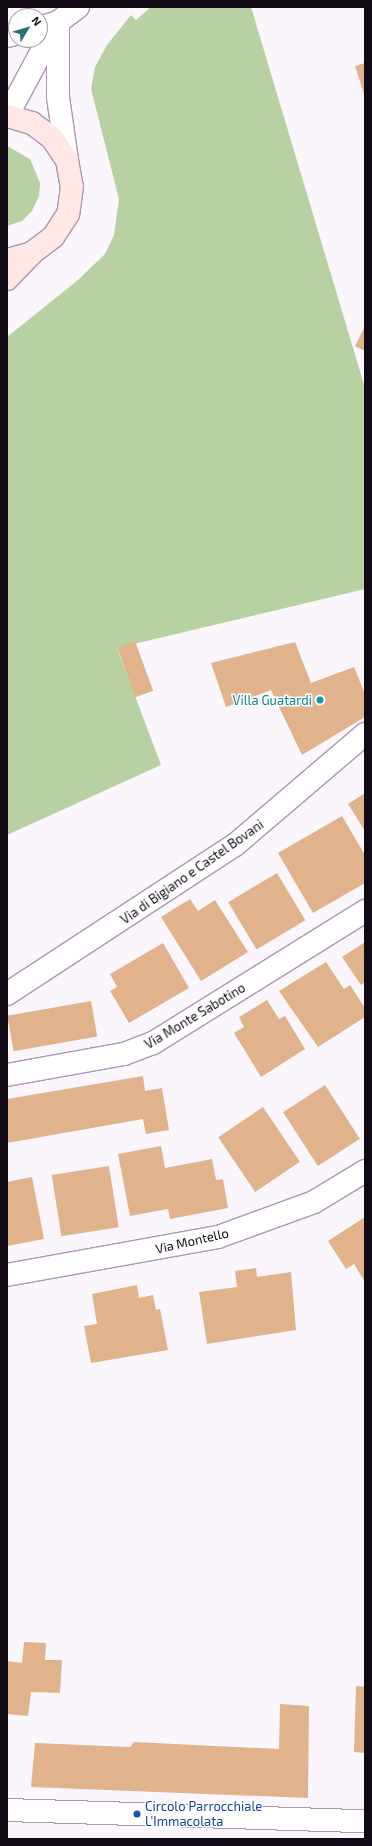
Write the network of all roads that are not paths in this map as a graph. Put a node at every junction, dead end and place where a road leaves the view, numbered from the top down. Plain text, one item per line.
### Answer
1 (78, 7) edge
2 (49, 25) edge
3 (7, 116) edge
4 (67, 160) junction
5 (32, 253) junction
6 (7, 260) edge
7 (7, 279) edge
8 (365, 734) edge
9 (365, 911) edge
10 (7, 994) edge
11 (7, 1074) edge
12 (365, 1171) edge
13 (7, 1275) edge
14 (7, 1810) edge
15 (365, 1821) edge

1 - 2 street
2 - 3 street
2 - 4 street
3 - 4 main road
4 - 5 main road
5 - 6 main road
5 - 7 main road
8 - 10 street, Via di Bigiano e Castel Bovani
9 - 11 street, Via Monte Sabotino
12 - 13 street, Via Montello
14 - 15 street

